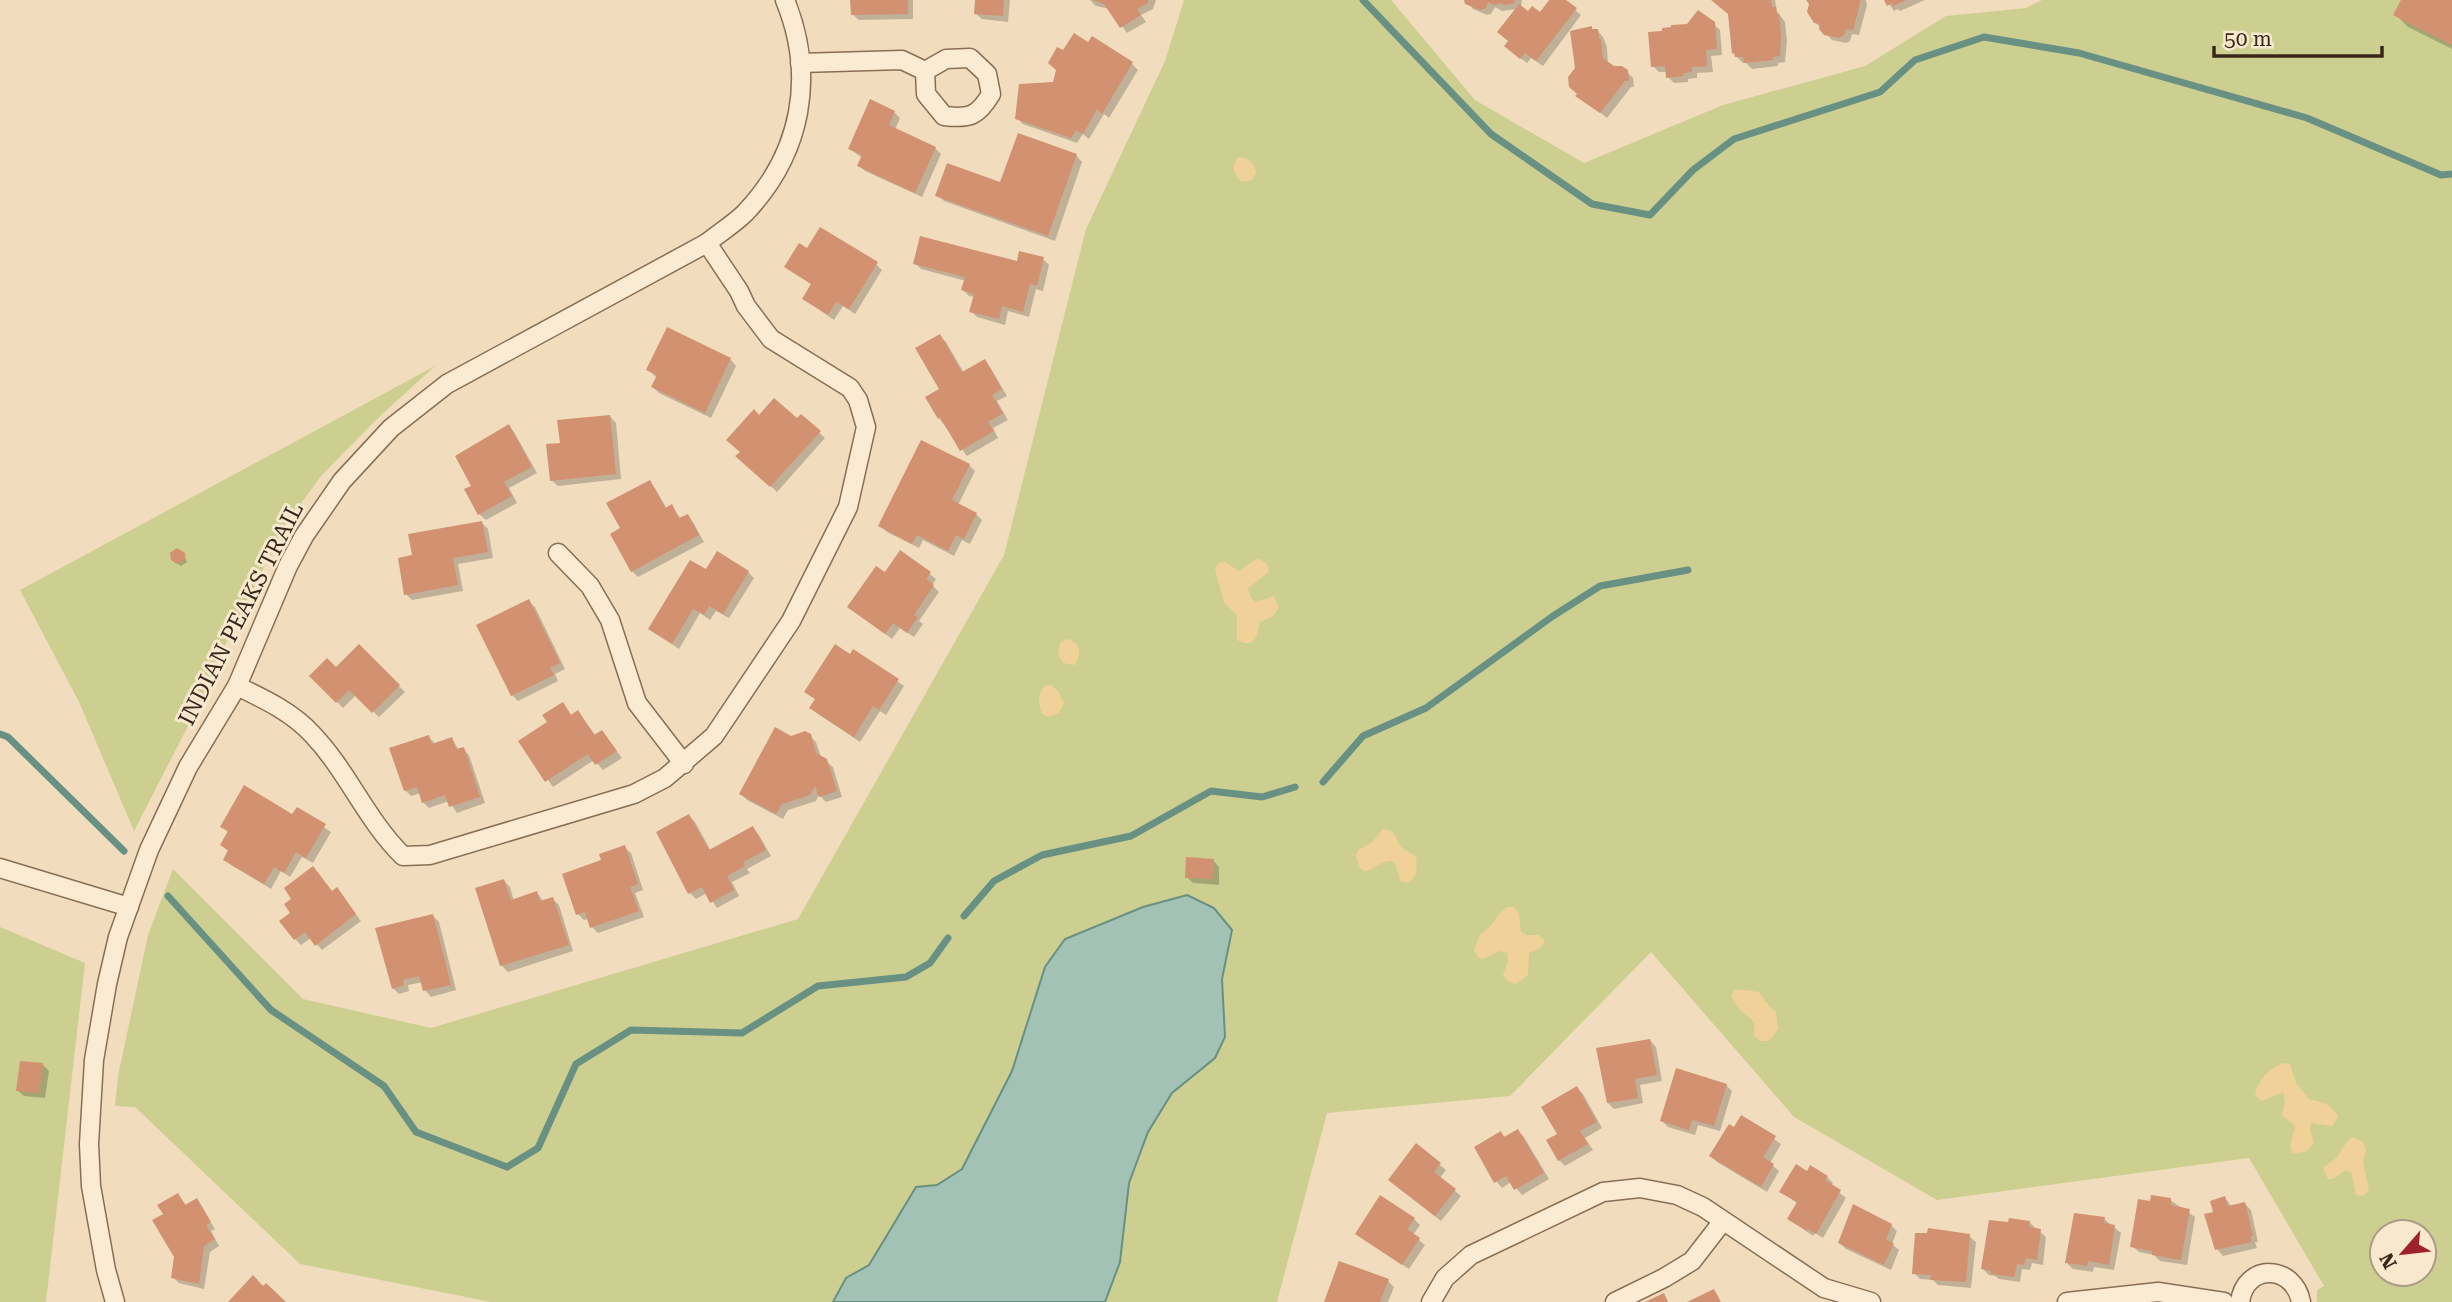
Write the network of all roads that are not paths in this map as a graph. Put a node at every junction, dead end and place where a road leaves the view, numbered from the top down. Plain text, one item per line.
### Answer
1 (785, 0) edge
2 (800, 62) junction
3 (925, 71) dead end
4 (707, 243) junction
5 (558, 553) dead end
6 (237, 686) junction
7 (684, 764) junction
8 (0, 867) edge
9 (129, 907) junction
10 (1723, 1221) junction
11 (1820, 1295) edge
12 (115, 1302) edge
13 (1431, 1302) edge
14 (1615, 1302) edge
15 (1871, 1302) edge
16 (2067, 1302) edge
17 (2224, 1302) edge
18 (2240, 1302) edge
19 (2301, 1302) edge

1 - 2 street, INDIAN PEAKS TRAIL
2 - 3 street
2 - 4 street, INDIAN PEAKS TRAIL
4 - 6 street, INDIAN PEAKS TRAIL
4 - 7 street
5 - 7 street
6 - 7 street
6 - 9 street, INDIAN PEAKS TRAIL
8 - 9 street
9 - 12 street, INDIAN PEAKS TRAIL
10 - 11 street
10 - 13 street
10 - 14 street
11 - 15 street
16 - 17 street
18 - 19 street

